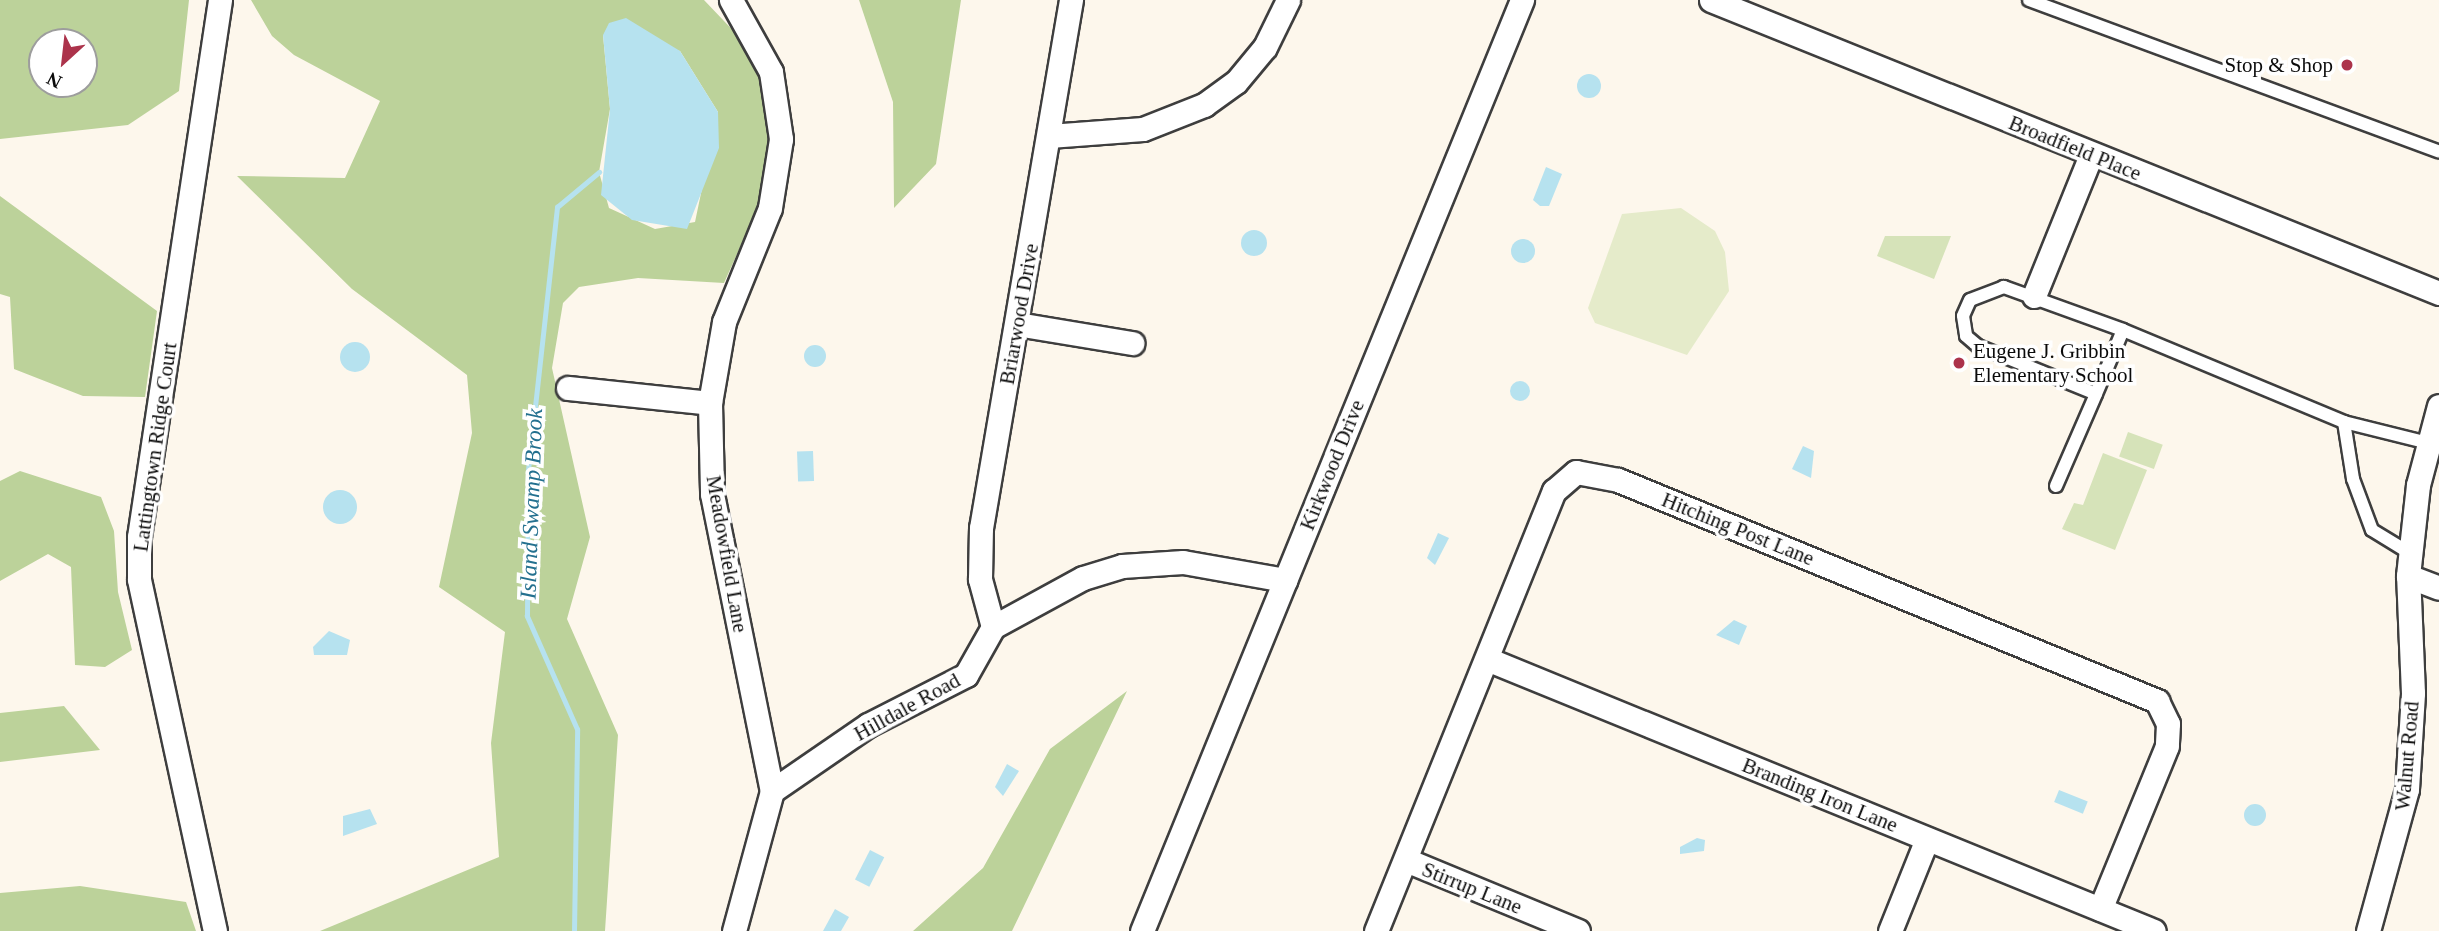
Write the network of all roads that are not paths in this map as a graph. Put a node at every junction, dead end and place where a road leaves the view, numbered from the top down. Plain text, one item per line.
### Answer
1 (220, 0) edge
2 (731, 0) edge
3 (1071, 0) edge
4 (1288, 0) edge
5 (1522, 0) edge
6 (1711, 0) edge
7 (2029, 0) edge
8 (1049, 136) junction
9 (2439, 152) edge
10 (2091, 155) junction
11 (2439, 293) edge
12 (2034, 296) junction
13 (1017, 324) junction
14 (2123, 330) junction
15 (1132, 343) dead end
16 (568, 388) dead end
17 (2096, 394) junction
18 (710, 403) junction
19 (2439, 406) edge
20 (2344, 422) junction
21 (2428, 443) junction
22 (2056, 486) dead end
23 (2408, 552) junction
24 (2408, 576) junction
25 (1285, 580) junction
26 (2439, 588) edge
27 (993, 627) junction
28 (1487, 659) junction
29 (772, 791) junction
30 (1927, 839) junction
31 (1406, 860) junction
32 (2100, 909) junction
33 (215, 931) edge
34 (734, 931) edge
35 (1142, 931) edge
36 (1376, 931) edge
37 (1578, 931) edge
38 (1890, 931) edge
39 (2154, 931) edge
40 (2368, 931) edge

1 - 33 street, Lattingtown Ridge Court
2 - 18 street, Meadowfield Lane
3 - 8 street, Briarwood Drive
4 - 8 street
5 - 25 street, Kirkwood Drive
6 - 10 street, Broadfield Place
7 - 9 lane
8 - 13 street, Briarwood Drive
10 - 11 street, Broadfield Place
10 - 12 street
12 - 14 lane
12 - 17 lane
13 - 15 street
13 - 27 street, Briarwood Drive
14 - 17 lane
14 - 20 lane
16 - 18 street
17 - 22 lane
18 - 29 street, Meadowfield Lane
19 - 21 street
20 - 21 lane
20 - 23 lane
21 - 23 street
23 - 24 street, Walnut Road
24 - 26 street
24 - 40 street, Walnut Road
25 - 27 street
25 - 35 street, Kirkwood Drive
27 - 29 street, Hilldale Road
28 - 30 street, Branding Iron Lane
28 - 31 street, Hitching Post Lane
28 - 32 street, Hitching Post Lane
29 - 34 street
30 - 32 street, Branding Iron Lane
30 - 38 street
31 - 36 street, Hitching Post Lane
31 - 37 street, Stirrup Lane
32 - 39 street, Branding Iron Lane

